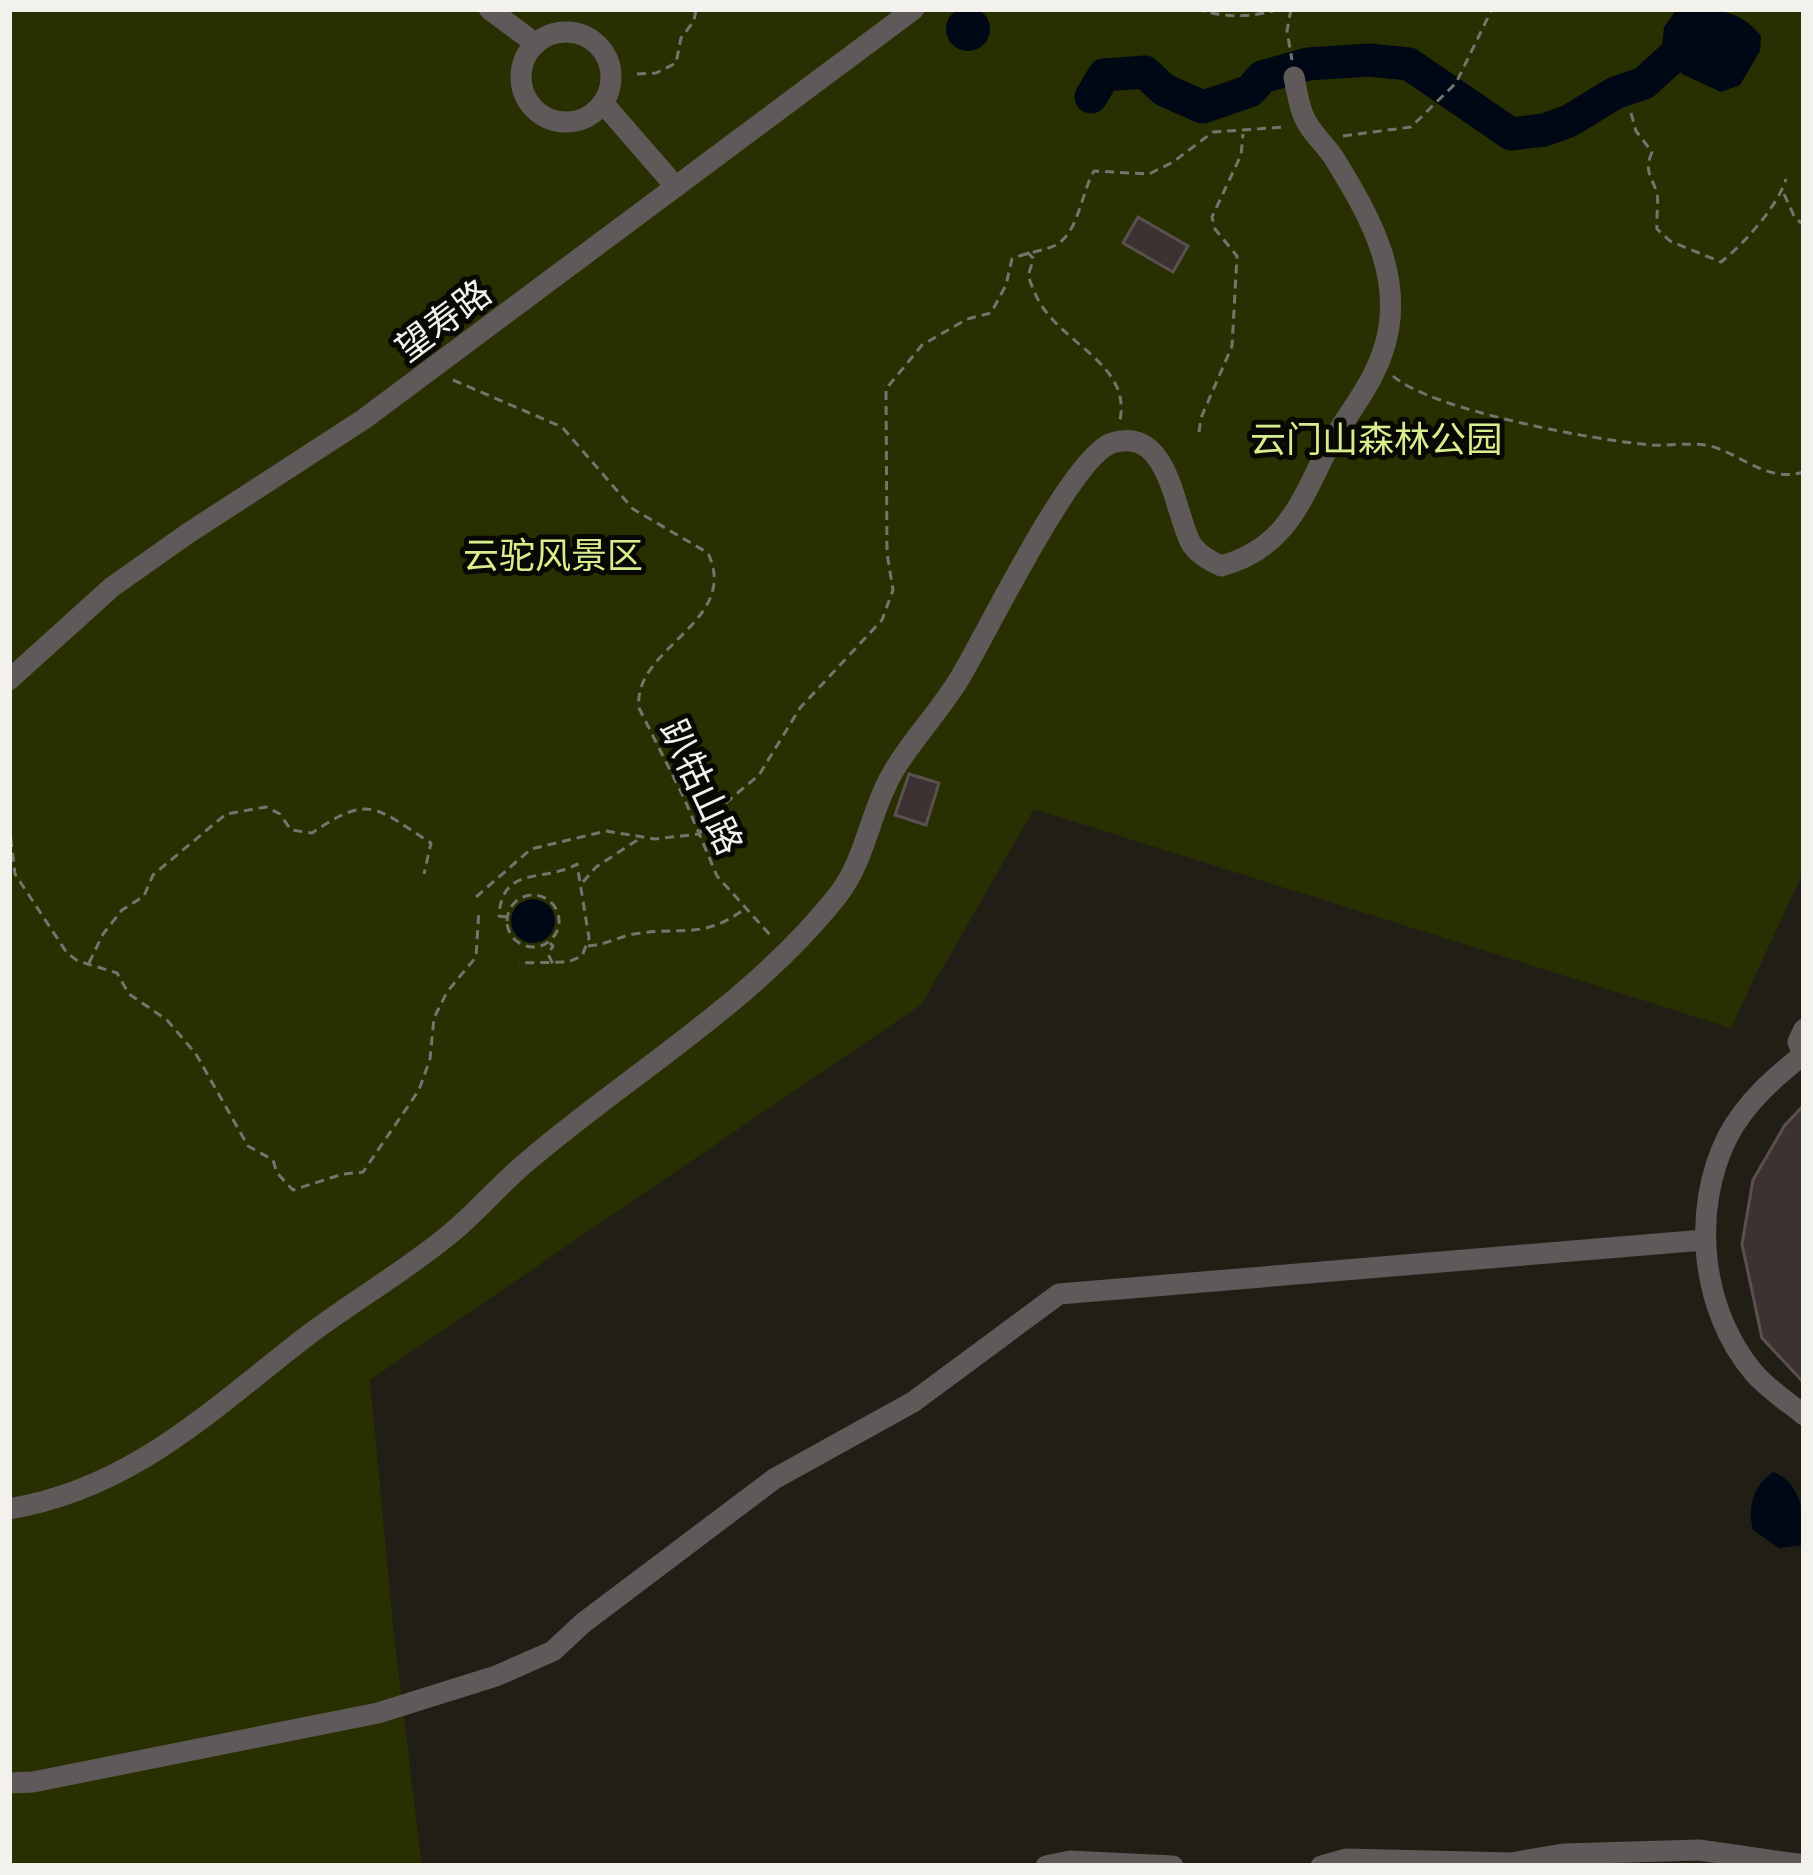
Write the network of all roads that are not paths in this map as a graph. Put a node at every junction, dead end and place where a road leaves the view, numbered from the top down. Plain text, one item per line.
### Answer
1 (489, 9) edge
2 (914, 9) edge
3 (536, 44) junction
4 (1292, 66) road end
5 (603, 103) junction
6 (676, 187) junction
7 (9, 680) edge
8 (1804, 1029) edge
9 (1803, 1055) edge
10 (1704, 1240) junction
11 (1804, 1415) edge
12 (9, 1509) edge
13 (9, 1783) edge
14 (1804, 1865) edge
15 (1046, 1866) edge
16 (1173, 1866) edge
17 (1321, 1866) edge

1 - 3 street
2 - 6 street, 望寿路
3 - 5 street
3 - 5 street
4 - 12 street
5 - 6 street
6 - 7 street, 望寿路
8 - 9 street
9 - 10 street
10 - 11 street
10 - 13 street
14 - 17 street
15 - 16 street

